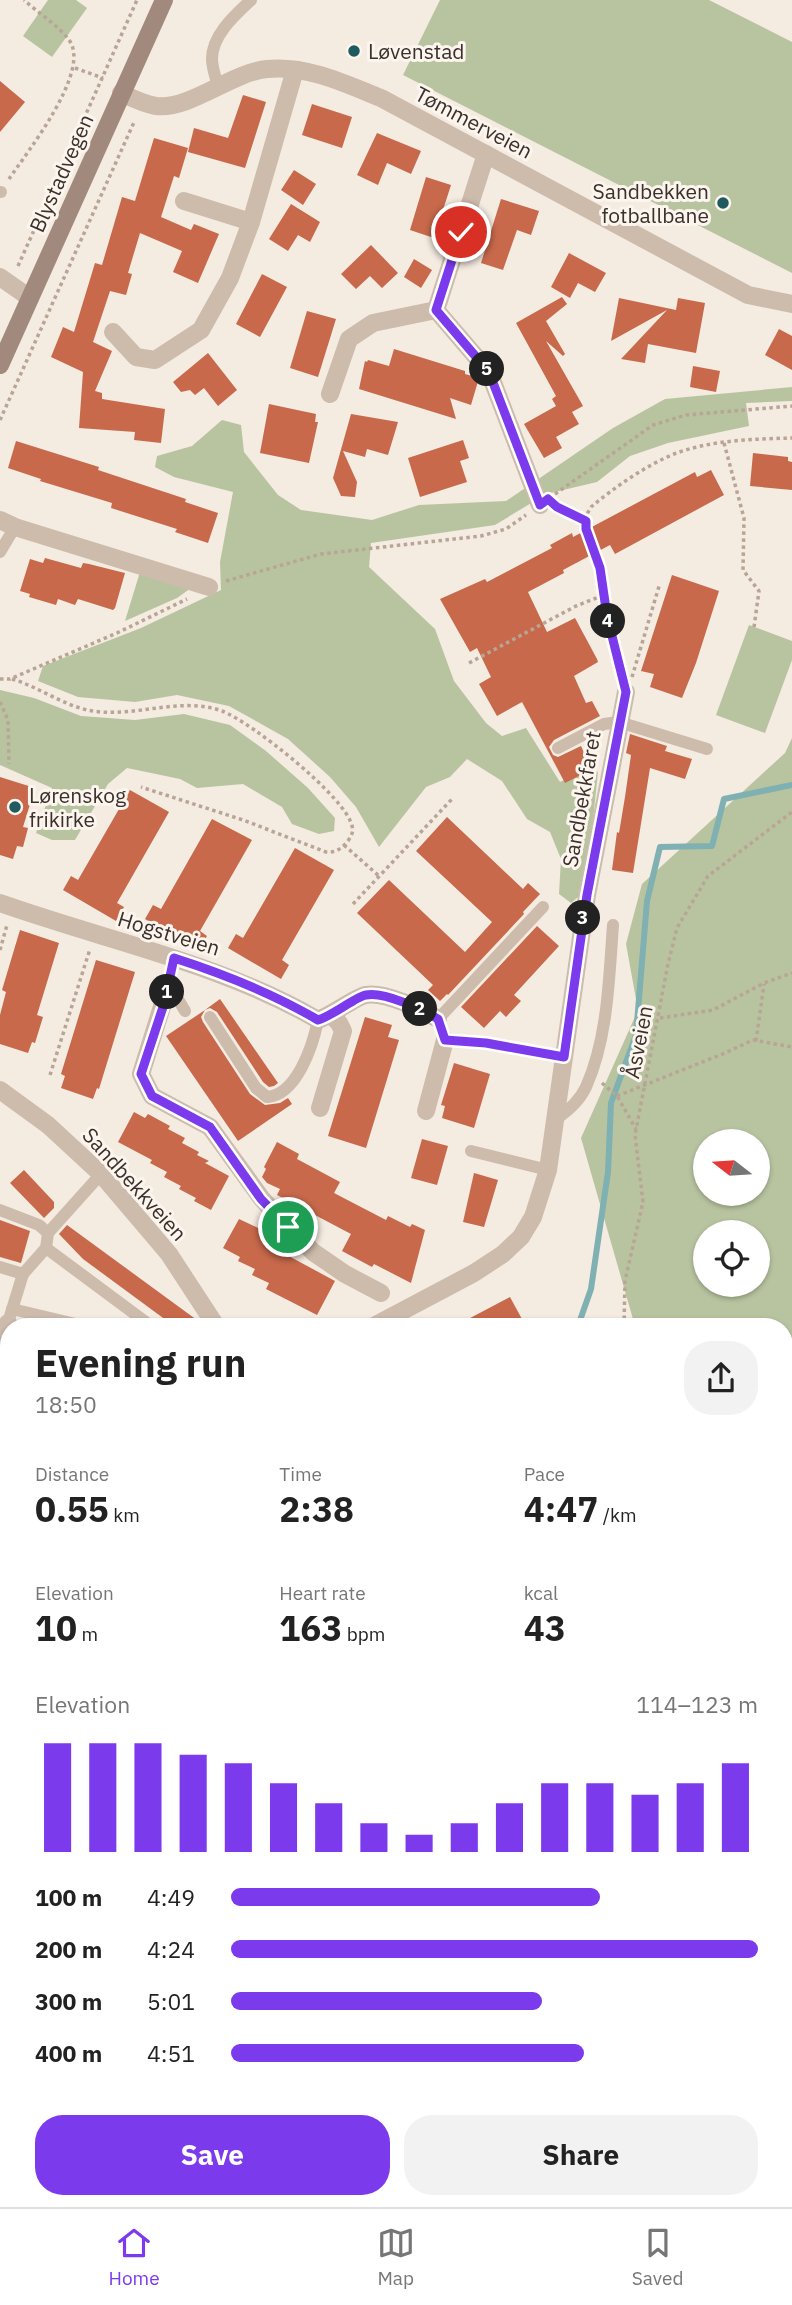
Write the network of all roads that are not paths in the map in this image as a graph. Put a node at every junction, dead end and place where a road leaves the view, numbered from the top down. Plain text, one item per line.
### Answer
1 (164, 0) edge
2 (251, 0) edge
3 (295, 70) junction
4 (218, 87) junction
5 (121, 93) junction
6 (486, 154) junction
7 (184, 201) dead end
8 (251, 222) junction
9 (5, 281) edge
10 (30, 298) junction
11 (792, 304) edge
12 (436, 310) junction
13 (113, 332) dead end
14 (0, 365) edge
15 (330, 394) dead end
16 (540, 505) road end
17 (8, 523) edge
18 (0, 552) edge
19 (209, 587) road end
20 (626, 692) road end
21 (618, 722) junction
22 (558, 748) dead end
23 (707, 749) dead end
24 (6, 905) edge
25 (543, 907) dead end
26 (613, 925) dead end
27 (174, 958) junction
28 (169, 984) junction
29 (185, 1011) dead end
30 (210, 1017) dead end
31 (325, 1018) junction
32 (438, 1019) junction
33 (445, 1040) junction
34 (564, 1057) junction
35 (0, 1090) edge
36 (320, 1108) dead end
37 (426, 1111) dead end
38 (556, 1119) junction
39 (471, 1151) dead end
40 (548, 1170) junction
41 (100, 1174) junction
42 (0, 1210) edge
43 (48, 1233) junction
44 (46, 1248) junction
45 (0, 1267) edge
46 (23, 1275) junction
47 (380, 1293) dead end
48 (10, 1316) joint
49 (25, 1318) edge
50 (141, 1318) edge
51 (211, 1318) edge
52 (389, 1318) edge

1 - 5 main road, Blystadvegen
2 - 4 lane
3 - 4 street, Tømmerveien
3 - 6 street, Tømmerveien
3 - 8 street
4 - 5 street, Tømmerveien
5 - 10 main road, Blystadvegen
6 - 11 street, Tømmerveien
6 - 12 street
7 - 8 street
8 - 13 street
9 - 10 street
10 - 14 main road, Blystadvegen
12 - 15 street
12 - 16 street
17 - 18 lane
17 - 19 street
20 - 21 street, Sandbekkfaret
21 - 22 lane
21 - 23 lane
21 - 34 street, Sandbekkfaret
24 - 27 street, Hogstveien
25 - 32 lane
26 - 38 lane
27 - 28 lane
27 - 31 street, Hogstveien
28 - 29 lane
28 - 47 street
30 - 31 lane
31 - 32 street
31 - 36 street
32 - 33 lane
33 - 34 lane
33 - 37 street
34 - 38 street, Sandbekkfaret
35 - 41 street, Sandbekkveien
38 - 40 street, Sandbekkfaret
39 - 40 lane
40 - 52 street, Sandbekkfaret
41 - 43 lane
41 - 51 street, Sandbekkveien
42 - 43 lane
43 - 44 lane
44 - 46 lane
44 - 50 lane
45 - 46 lane
46 - 48 lane
48 - 49 lane

